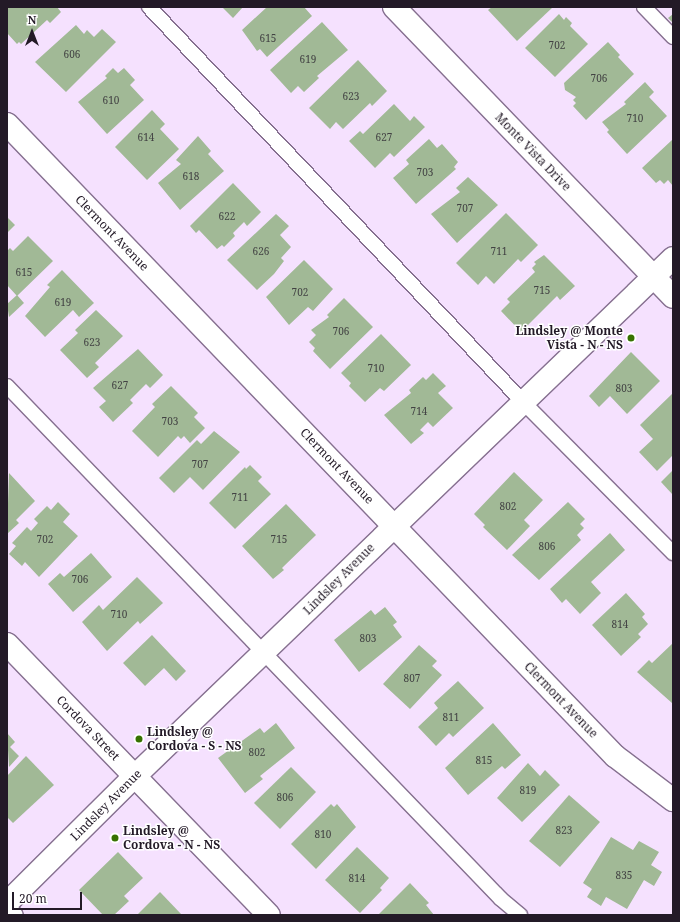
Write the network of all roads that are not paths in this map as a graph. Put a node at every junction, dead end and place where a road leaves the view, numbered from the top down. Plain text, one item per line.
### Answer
1 (149, 7) edge
2 (394, 7) edge
3 (644, 7) edge
4 (673, 37) edge
5 (7, 124) edge
6 (673, 258) edge
7 (653, 277) junction
8 (673, 297) edge
9 (7, 386) edge
10 (523, 402) junction
11 (394, 525) junction
12 (673, 553) edge
13 (7, 644) edge
14 (264, 653) junction
15 (135, 776) junction
16 (673, 800) edge
17 (7, 904) edge
18 (16, 915) edge
19 (268, 915) edge
20 (520, 915) edge

1 - 10 lane
2 - 7 street, Monte Vista Drive
3 - 4 lane
5 - 11 street, Clermont Avenue
6 - 7 street, Lindsley Avenue
7 - 8 street, Monte Vista Drive
7 - 10 street, Lindsley Avenue
9 - 14 lane
10 - 11 street, Lindsley Avenue
10 - 12 lane
11 - 14 street, Lindsley Avenue
11 - 16 street, Clermont Avenue
13 - 15 street, Cordova Street
14 - 15 street, Lindsley Avenue
14 - 20 lane
15 - 17 street, Lindsley Avenue
15 - 19 street, Cordova Street
17 - 18 lane

